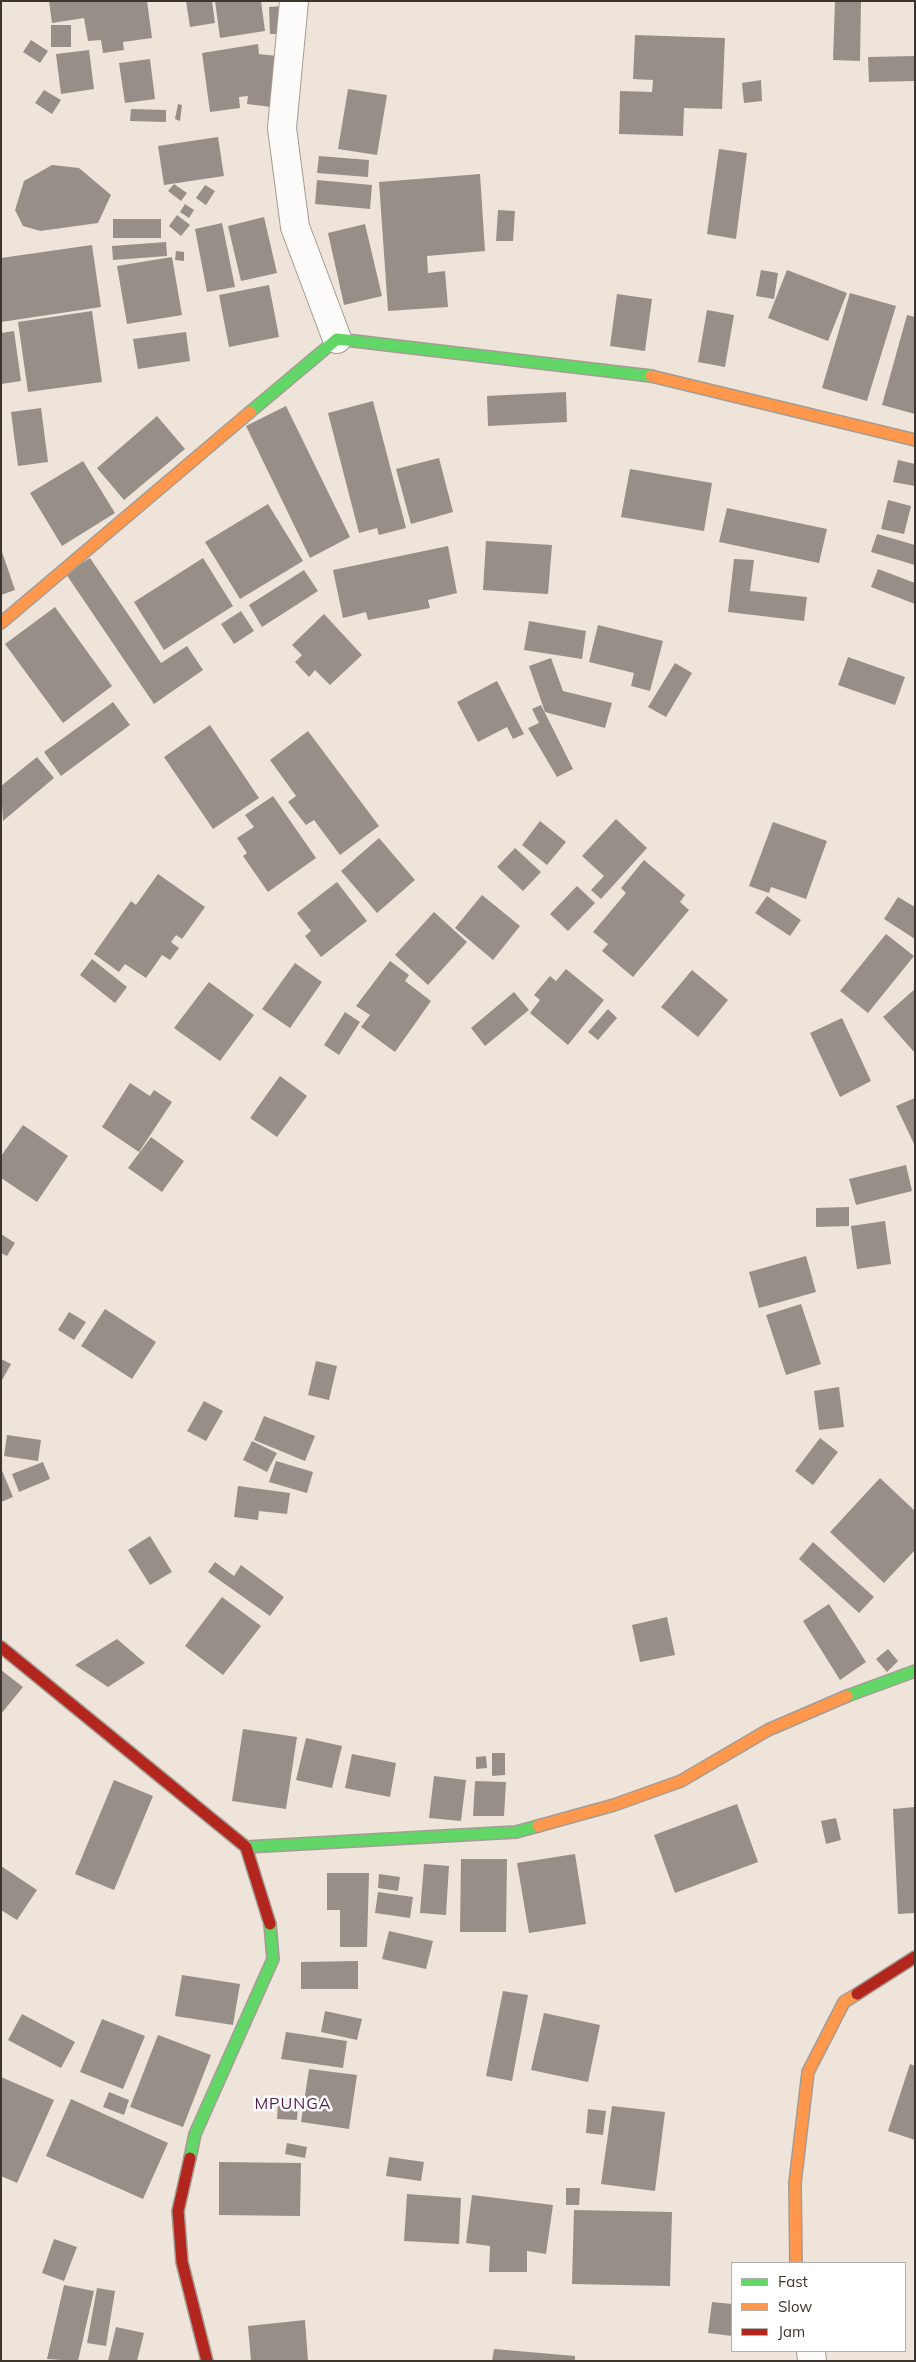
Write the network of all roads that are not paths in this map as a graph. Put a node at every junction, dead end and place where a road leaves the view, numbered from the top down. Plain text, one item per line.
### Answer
1 (294, 1) edge
2 (337, 339) junction
3 (915, 440) edge
4 (1, 623) edge
5 (1, 1647) edge
6 (915, 1671) edge
7 (246, 1847) junction
8 (915, 1957) edge
9 (796, 2262) edge
10 (207, 2361) edge

1 - 2 street
2 - 3 street
2 - 4 street
5 - 7 street
6 - 7 street
7 - 10 street
8 - 9 street

